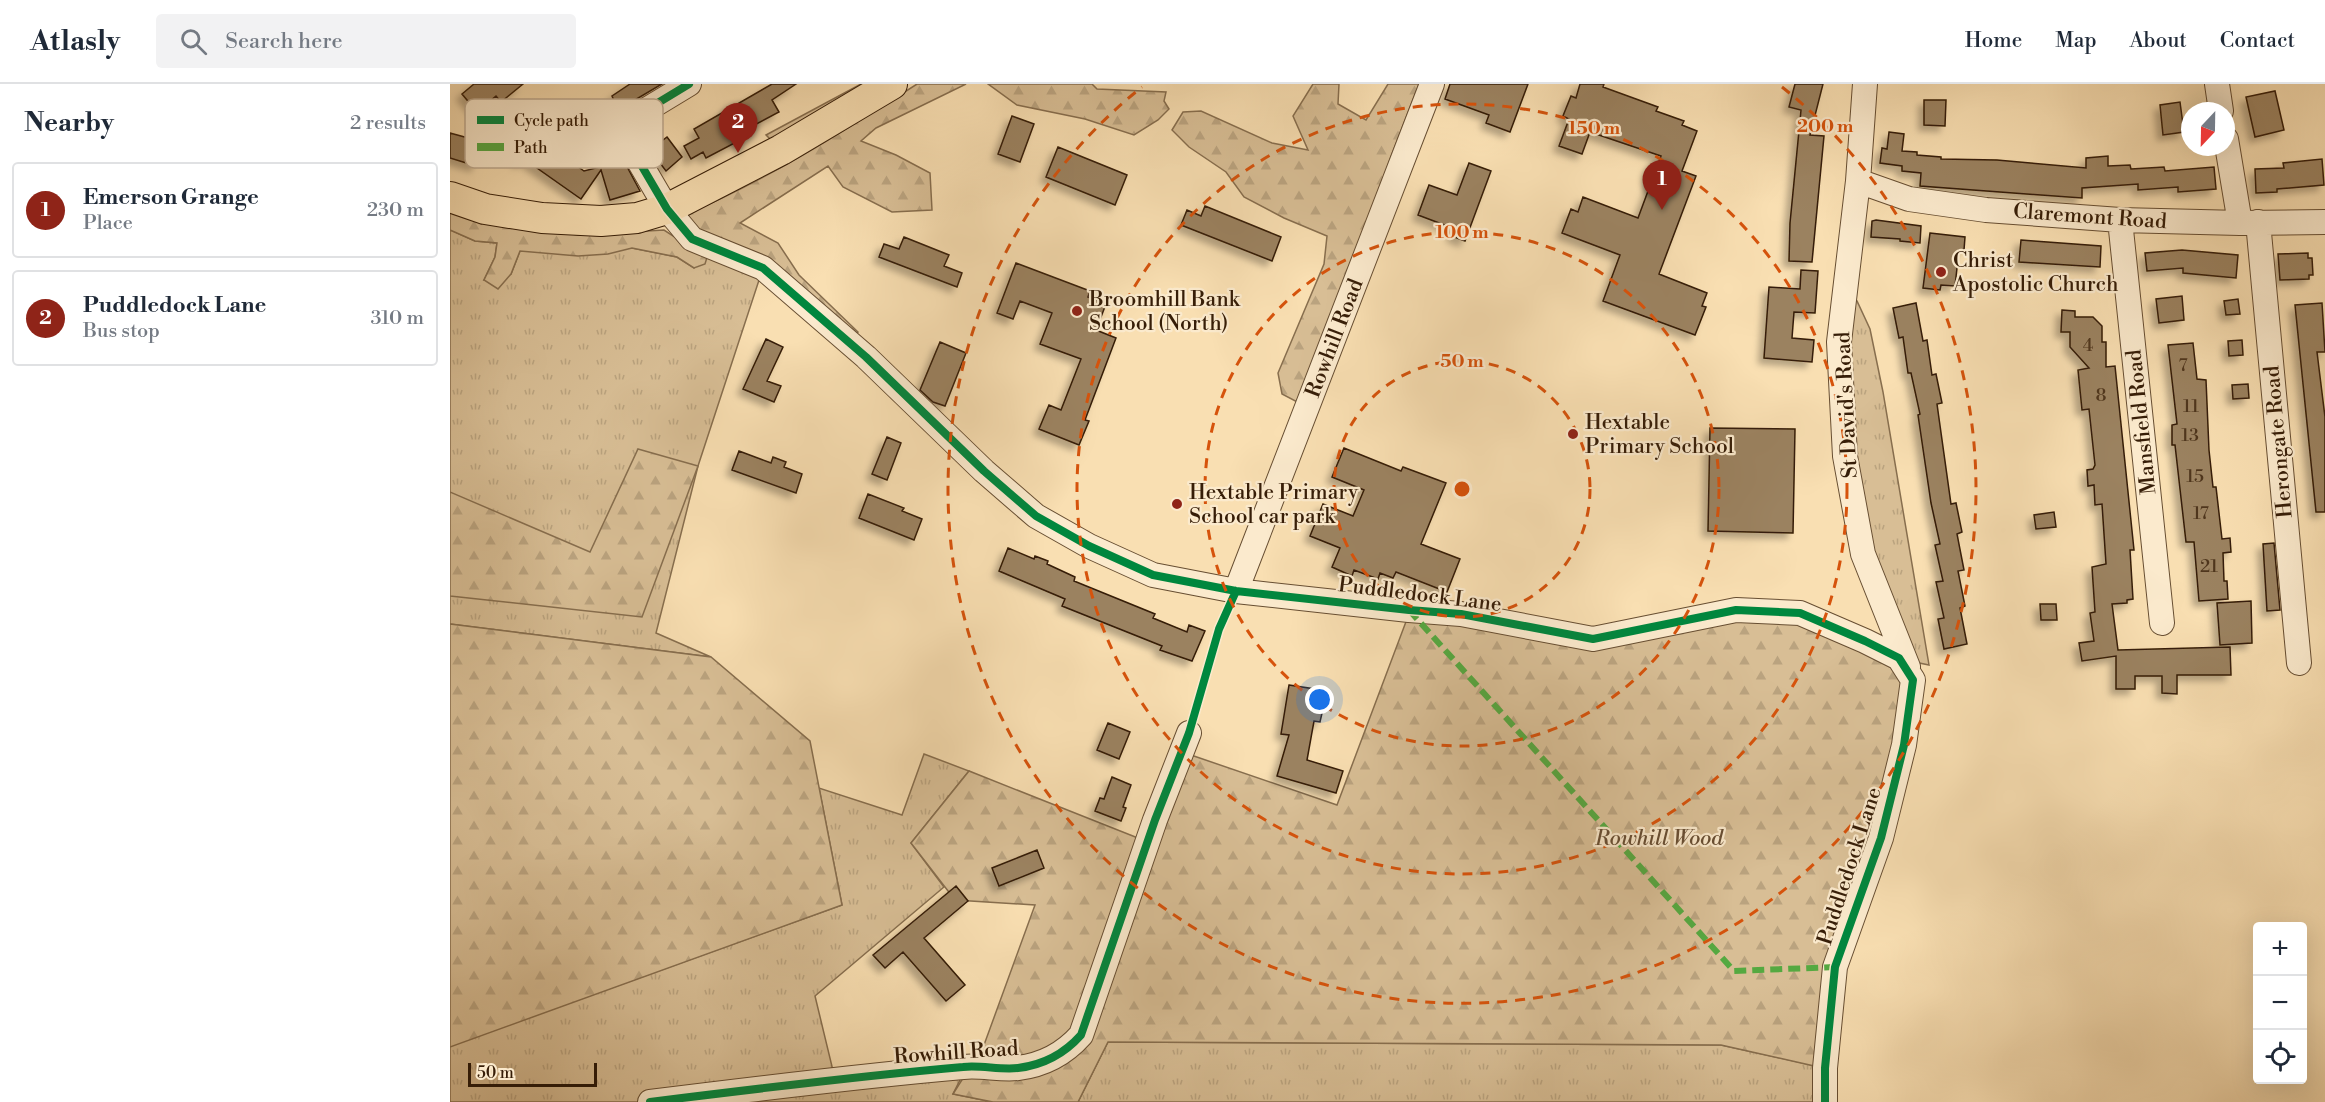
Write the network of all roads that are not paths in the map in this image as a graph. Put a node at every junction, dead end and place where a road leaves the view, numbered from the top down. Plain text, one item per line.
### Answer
1 (689, 84) edge
2 (892, 84) edge
3 (1432, 84) edge
4 (1865, 84) edge
5 (2217, 84) edge
6 (663, 100) edge
7 (2220, 102) edge
8 (2231, 156) edge
9 (643, 168) edge
10 (1858, 182) junction
11 (450, 197) edge
12 (667, 208) junction
13 (2120, 220) junction
14 (2325, 222) edge
15 (2249, 223) junction
16 (1236, 591) junction
17 (2162, 623) dead end
18 (2299, 663) dead end
19 (1913, 680) junction
20 (1189, 734) dead end
21 (650, 1102) edge
22 (1825, 1102) edge

1 - 6 street, Puddledock Lane
2 - 12 main road
3 - 16 street, Rowhill Road
4 - 10 street, St David's Road
5 - 7 street
8 - 15 street, Herongate Road
9 - 12 street, Puddledock Lane
10 - 13 street, Claremont Road
10 - 19 street, St David's Road
11 - 12 main road
12 - 16 street, Puddledock Lane
13 - 15 street, Claremont Road
13 - 17 street, Mansfield Road
14 - 15 street, Claremont Road
15 - 18 street, Herongate Road
16 - 19 street, Puddledock Lane
19 - 22 street, Puddledock Lane
20 - 21 street, Rowhill Road

